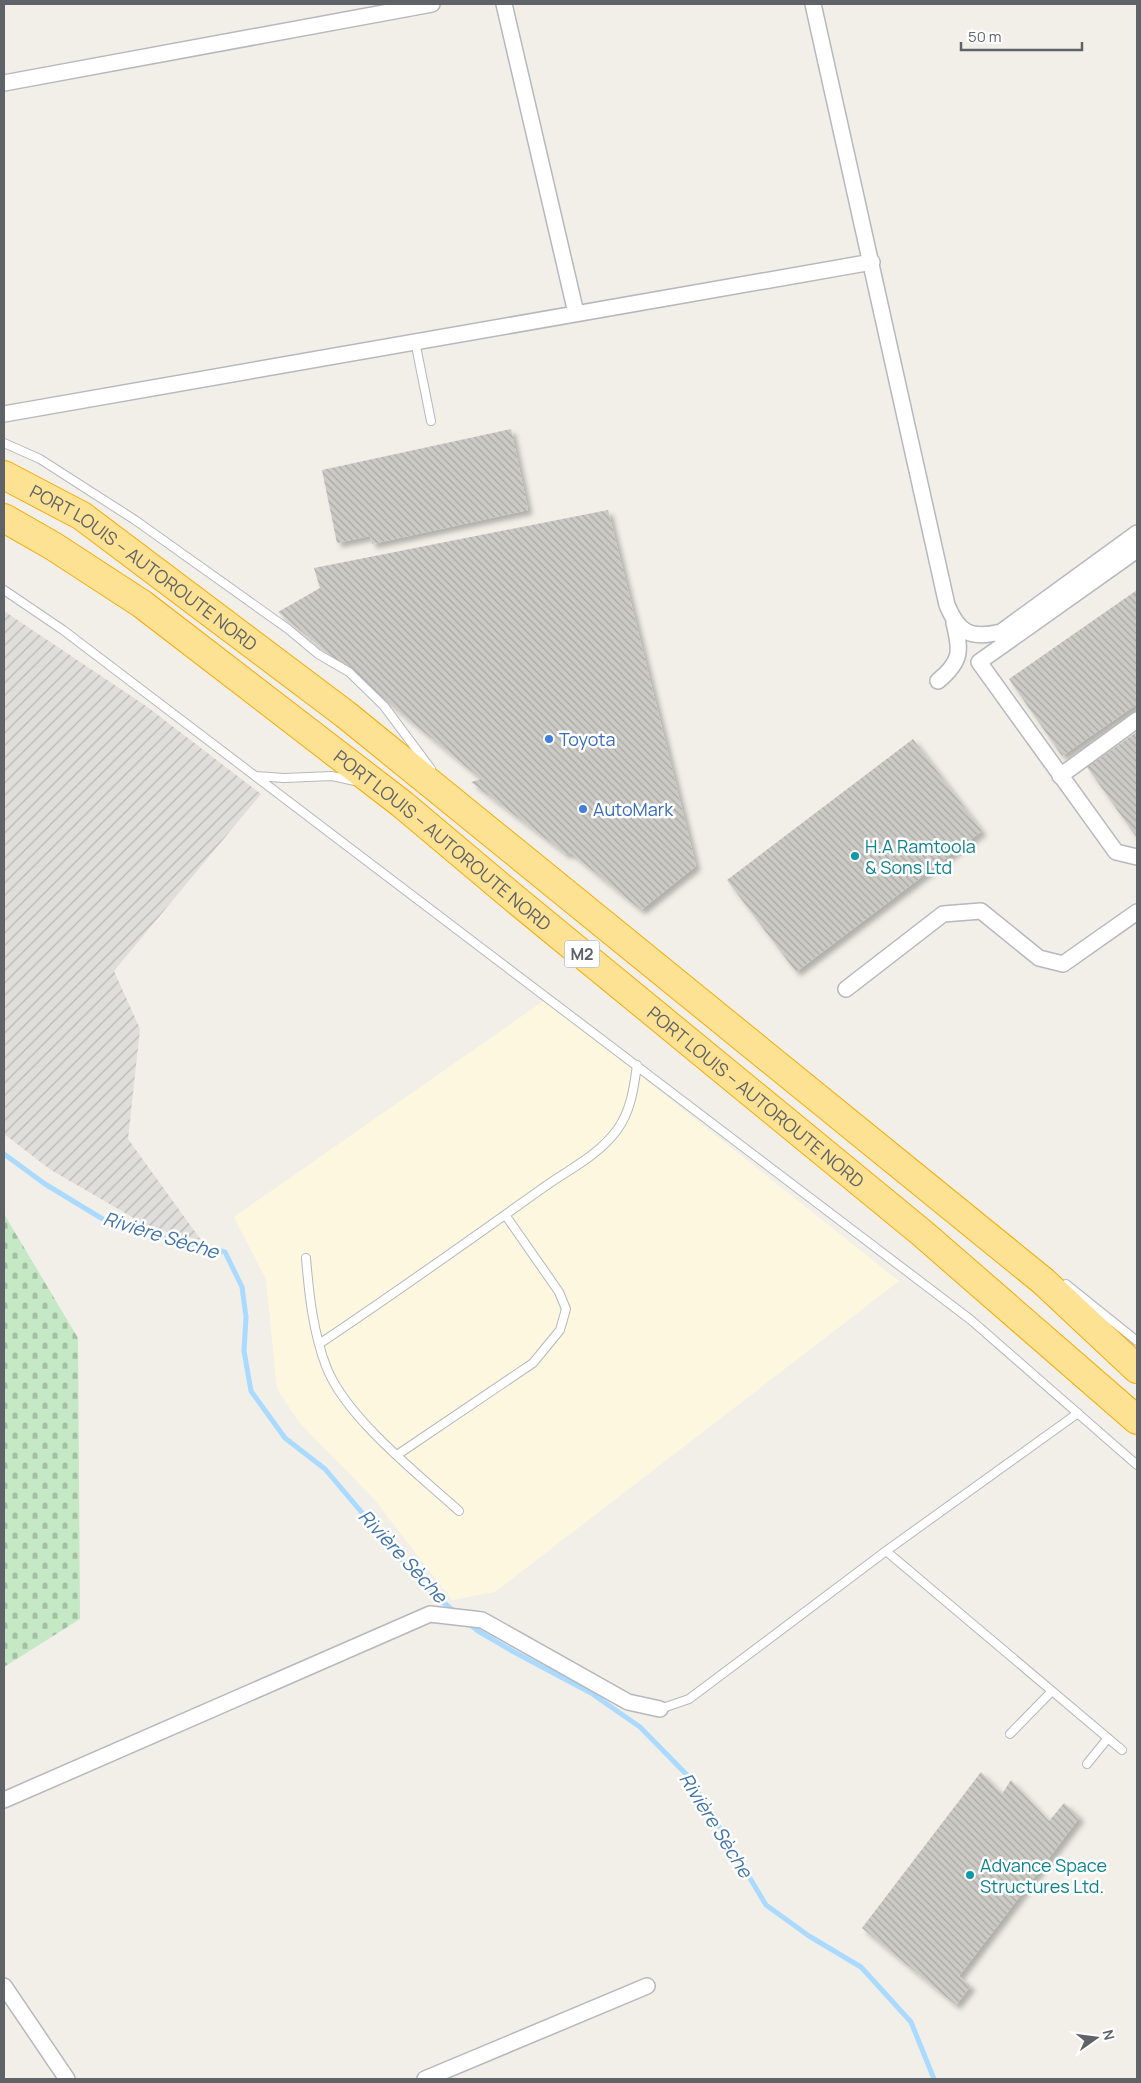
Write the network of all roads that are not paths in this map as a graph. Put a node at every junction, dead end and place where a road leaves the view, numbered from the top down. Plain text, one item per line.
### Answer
1 (432, 4) edge
2 (504, 4) edge
3 (813, 4) edge
4 (4, 83) edge
5 (872, 262) junction
6 (576, 313) junction
7 (415, 341) junction
8 (4, 414) edge
9 (431, 421) dead end
10 (4, 443) edge
11 (4, 476) edge
12 (4, 518) edge
13 (1137, 533) edge
14 (1137, 550) edge
15 (4, 590) edge
16 (954, 621) junction
17 (938, 681) dead end
18 (1137, 720) edge
19 (256, 776) junction
20 (1060, 776) junction
21 (402, 804) junction
22 (462, 809) junction
23 (1137, 857) edge
24 (1137, 912) edge
25 (846, 989) dead end
26 (637, 1065) junction
27 (941, 1198) junction
28 (506, 1216) junction
29 (1000, 1234) dead end
30 (306, 1258) dead end
31 (1055, 1276) dead end
32 (1137, 1341) edge
33 (319, 1344) junction
34 (1137, 1368) edge
35 (1078, 1413) junction
36 (1137, 1420) edge
37 (397, 1455) junction
38 (1137, 1465) edge
39 (459, 1512) dead end
40 (886, 1551) junction
41 (1052, 1691) junction
42 (660, 1709) joint
43 (1010, 1734) dead end
44 (1108, 1738) junction
45 (1122, 1750) dead end
46 (1088, 1764) dead end
47 (4, 1800) edge
48 (4, 1986) edge
49 (646, 1986) dead end
50 (66, 2079) edge
51 (425, 2079) edge

1 - 4 street
2 - 6 street
3 - 5 street
5 - 6 street
5 - 16 street
6 - 7 street
7 - 8 street
7 - 9 lane
10 - 22 lane
11 - 22 highway, PORT LOUIS – AUTOROUTE NORD / M2
12 - 21 highway, PORT LOUIS – AUTOROUTE NORD / M2
13 - 16 street
14 - 20 street
15 - 19 lane
16 - 17 street
18 - 20 street
19 - 21 lane
19 - 26 lane
20 - 23 street
21 - 36 highway, PORT LOUIS – AUTOROUTE NORD / M2
22 - 27 highway, PORT LOUIS – AUTOROUTE NORD / M2
24 - 25 street
26 - 28 lane
26 - 35 lane
27 - 29 lane
27 - 34 highway, PORT LOUIS – AUTOROUTE NORD / M2
28 - 33 lane
28 - 37 lane
30 - 33 lane
31 - 32 lane
33 - 37 lane
35 - 38 lane
35 - 40 lane
37 - 39 lane
40 - 41 lane
40 - 42 lane
41 - 43 lane
41 - 44 lane
42 - 47 street
44 - 45 lane
44 - 46 lane
48 - 50 street
49 - 51 street

